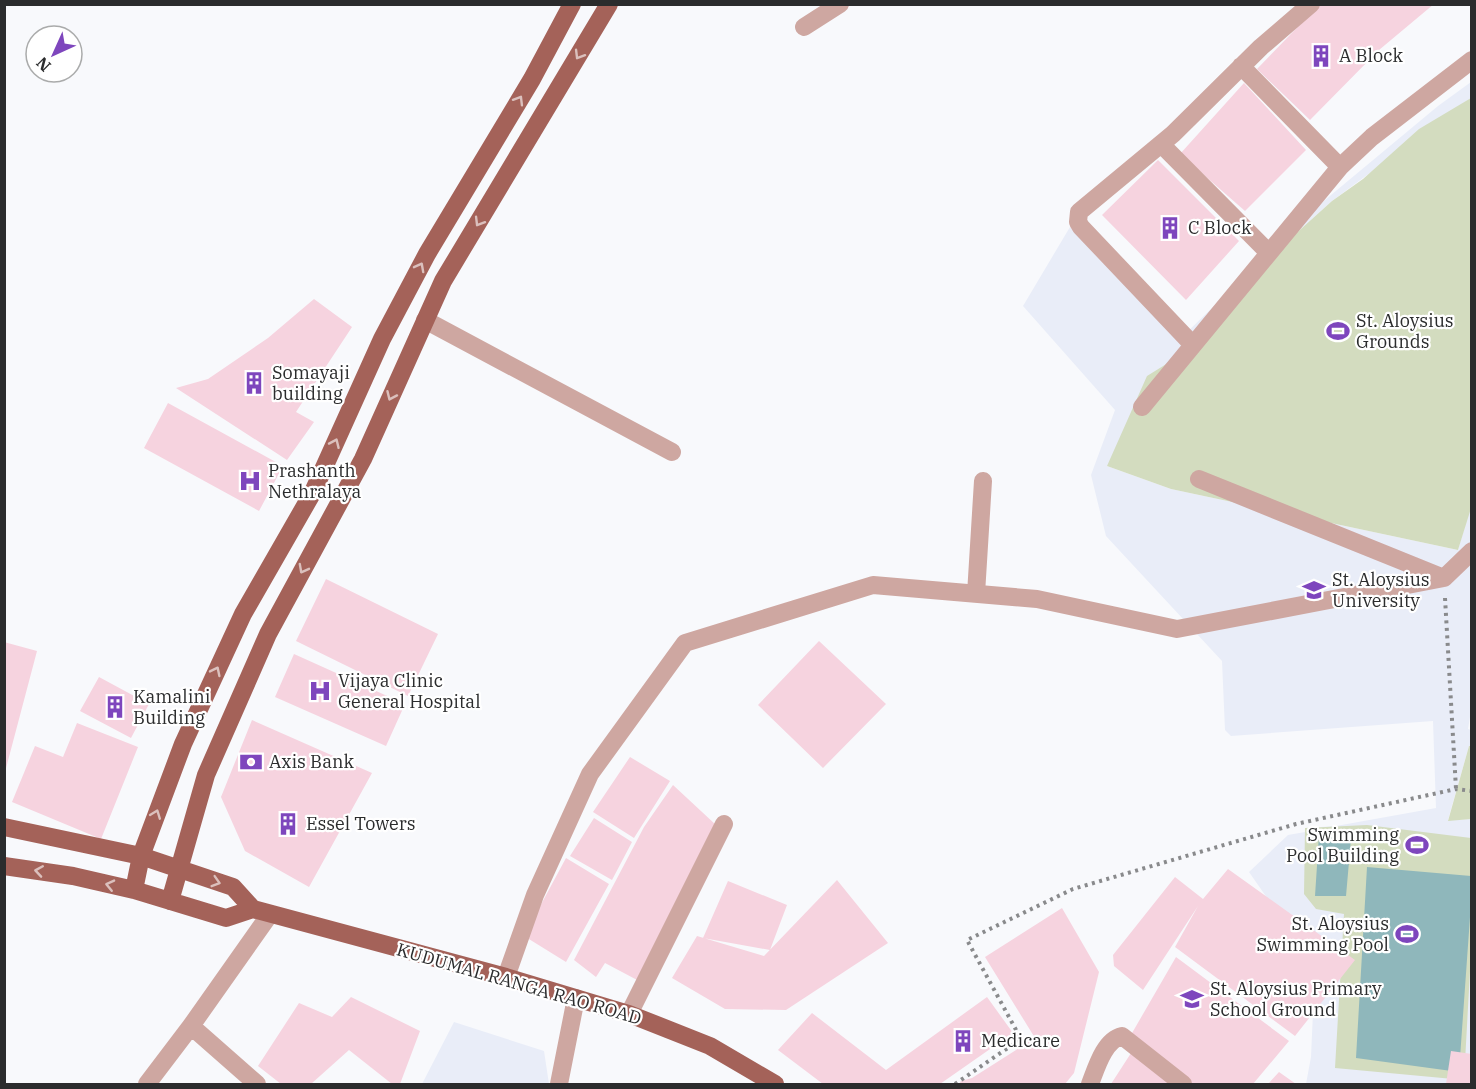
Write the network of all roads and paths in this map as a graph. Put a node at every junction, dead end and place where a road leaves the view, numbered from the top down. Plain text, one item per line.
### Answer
1 (572, 4) edge
2 (609, 4) edge
3 (840, 4) edge
4 (1311, 4) edge
5 (804, 27) dead end
6 (1472, 60) edge
7 (1241, 66) junction
8 (1161, 144) junction
9 (1340, 167) junction
10 (1269, 254) junction
11 (425, 320) junction
12 (1194, 345) junction
13 (1142, 407) dead end
14 (672, 452) dead end
15 (1199, 479) dead end
16 (982, 481) dead end
17 (1472, 550) edge
18 (1444, 578) junction
19 (976, 594) junction
20 (1456, 789) junction
21 (1472, 791) edge
22 (724, 824) dead end
23 (4, 827) edge
24 (141, 856) junction
25 (4, 866) edge
26 (178, 869) junction
27 (134, 890) junction
28 (170, 902) junction
29 (261, 912) junction
30 (506, 977) junction
31 (576, 998) junction
32 (629, 1014) junction
33 (191, 1026) junction
34 (147, 1084) edge
35 (257, 1084) edge
36 (559, 1084) edge
37 (775, 1084) edge
38 (955, 1084) edge
39 (1090, 1084) edge
40 (1183, 1084) edge

24 -> 1 main road
2 -> 11 main road
3 - 5 street
4 - 7 street
6 - 9 street
7 - 8 street
7 - 9 street
8 - 10 street
8 - 12 street
9 - 10 street
10 - 12 street
11 - 14 street
11 -> 26 main road
12 - 13 street
15 - 18 street
16 - 19 street
17 - 18 street
18 - 19 street
18 - 20 path
19 - 30 street
20 - 21 path
20 - 38 path
22 - 32 street
23 - 24 main road
24 - 26 main road
24 - 27 main road
27 -> 25 main road
26 - 28 main road
26 -> 29 main road
27 - 28 main road
28 - 29 main road
29 - 30 main road, KUDUMAL RANGA RAO ROAD
29 - 33 street
30 - 31 main road, KUDUMAL RANGA RAO ROAD
31 - 32 main road, KUDUMAL RANGA RAO ROAD
31 - 36 street
32 - 37 main road, KUDUMAL RANGA RAO ROAD
33 - 34 street
33 - 35 street
39 - 40 street

